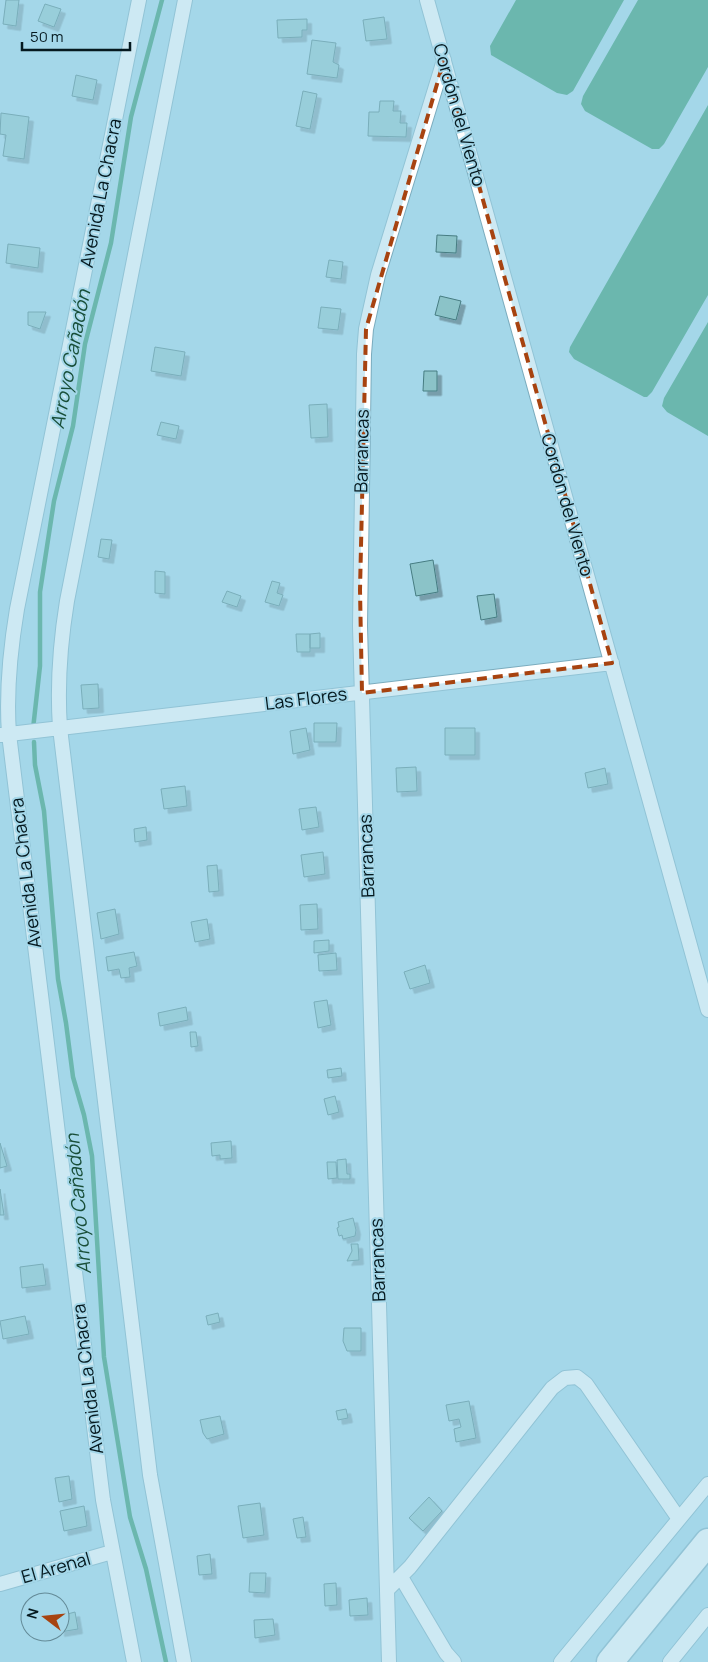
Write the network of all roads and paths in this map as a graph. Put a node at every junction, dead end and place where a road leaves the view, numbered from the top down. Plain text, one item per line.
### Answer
1 (139, 0) edge
2 (185, 0) edge
3 (427, 0) edge
4 (444, 60) junction
5 (612, 663) junction
6 (362, 693) junction
7 (60, 728) junction
8 (5, 735) edge
9 (708, 1010) edge
10 (708, 1484) edge
11 (680, 1519) junction
12 (708, 1542) edge
13 (112, 1552) junction
14 (400, 1577) junction
15 (0, 1584) edge
16 (387, 1590) junction
17 (708, 1615) edge
18 (134, 1662) edge
19 (184, 1662) edge
20 (389, 1662) edge
21 (454, 1662) edge
22 (561, 1662) edge
23 (610, 1662) edge
24 (670, 1662) edge

1 - 8 street, Avenida La Chacra
2 - 7 street
3 - 4 street, Cordón del Viento
4 - 5 street, Cordón del Viento
4 - 6 street, Barrancas
5 - 6 street, Las Flores
5 - 9 street, Cordón del Viento
6 - 7 street, Las Flores
6 - 16 street, Barrancas
7 - 8 street, Las Flores
7 - 19 street
8 - 13 street, Avenida La Chacra
10 - 11 street
11 - 14 street
11 - 22 street
12 - 23 highway
13 - 15 street, El Arenal
13 - 18 street, Avenida La Chacra
14 - 16 street
14 - 21 street
16 - 20 street, Barrancas
17 - 24 street

